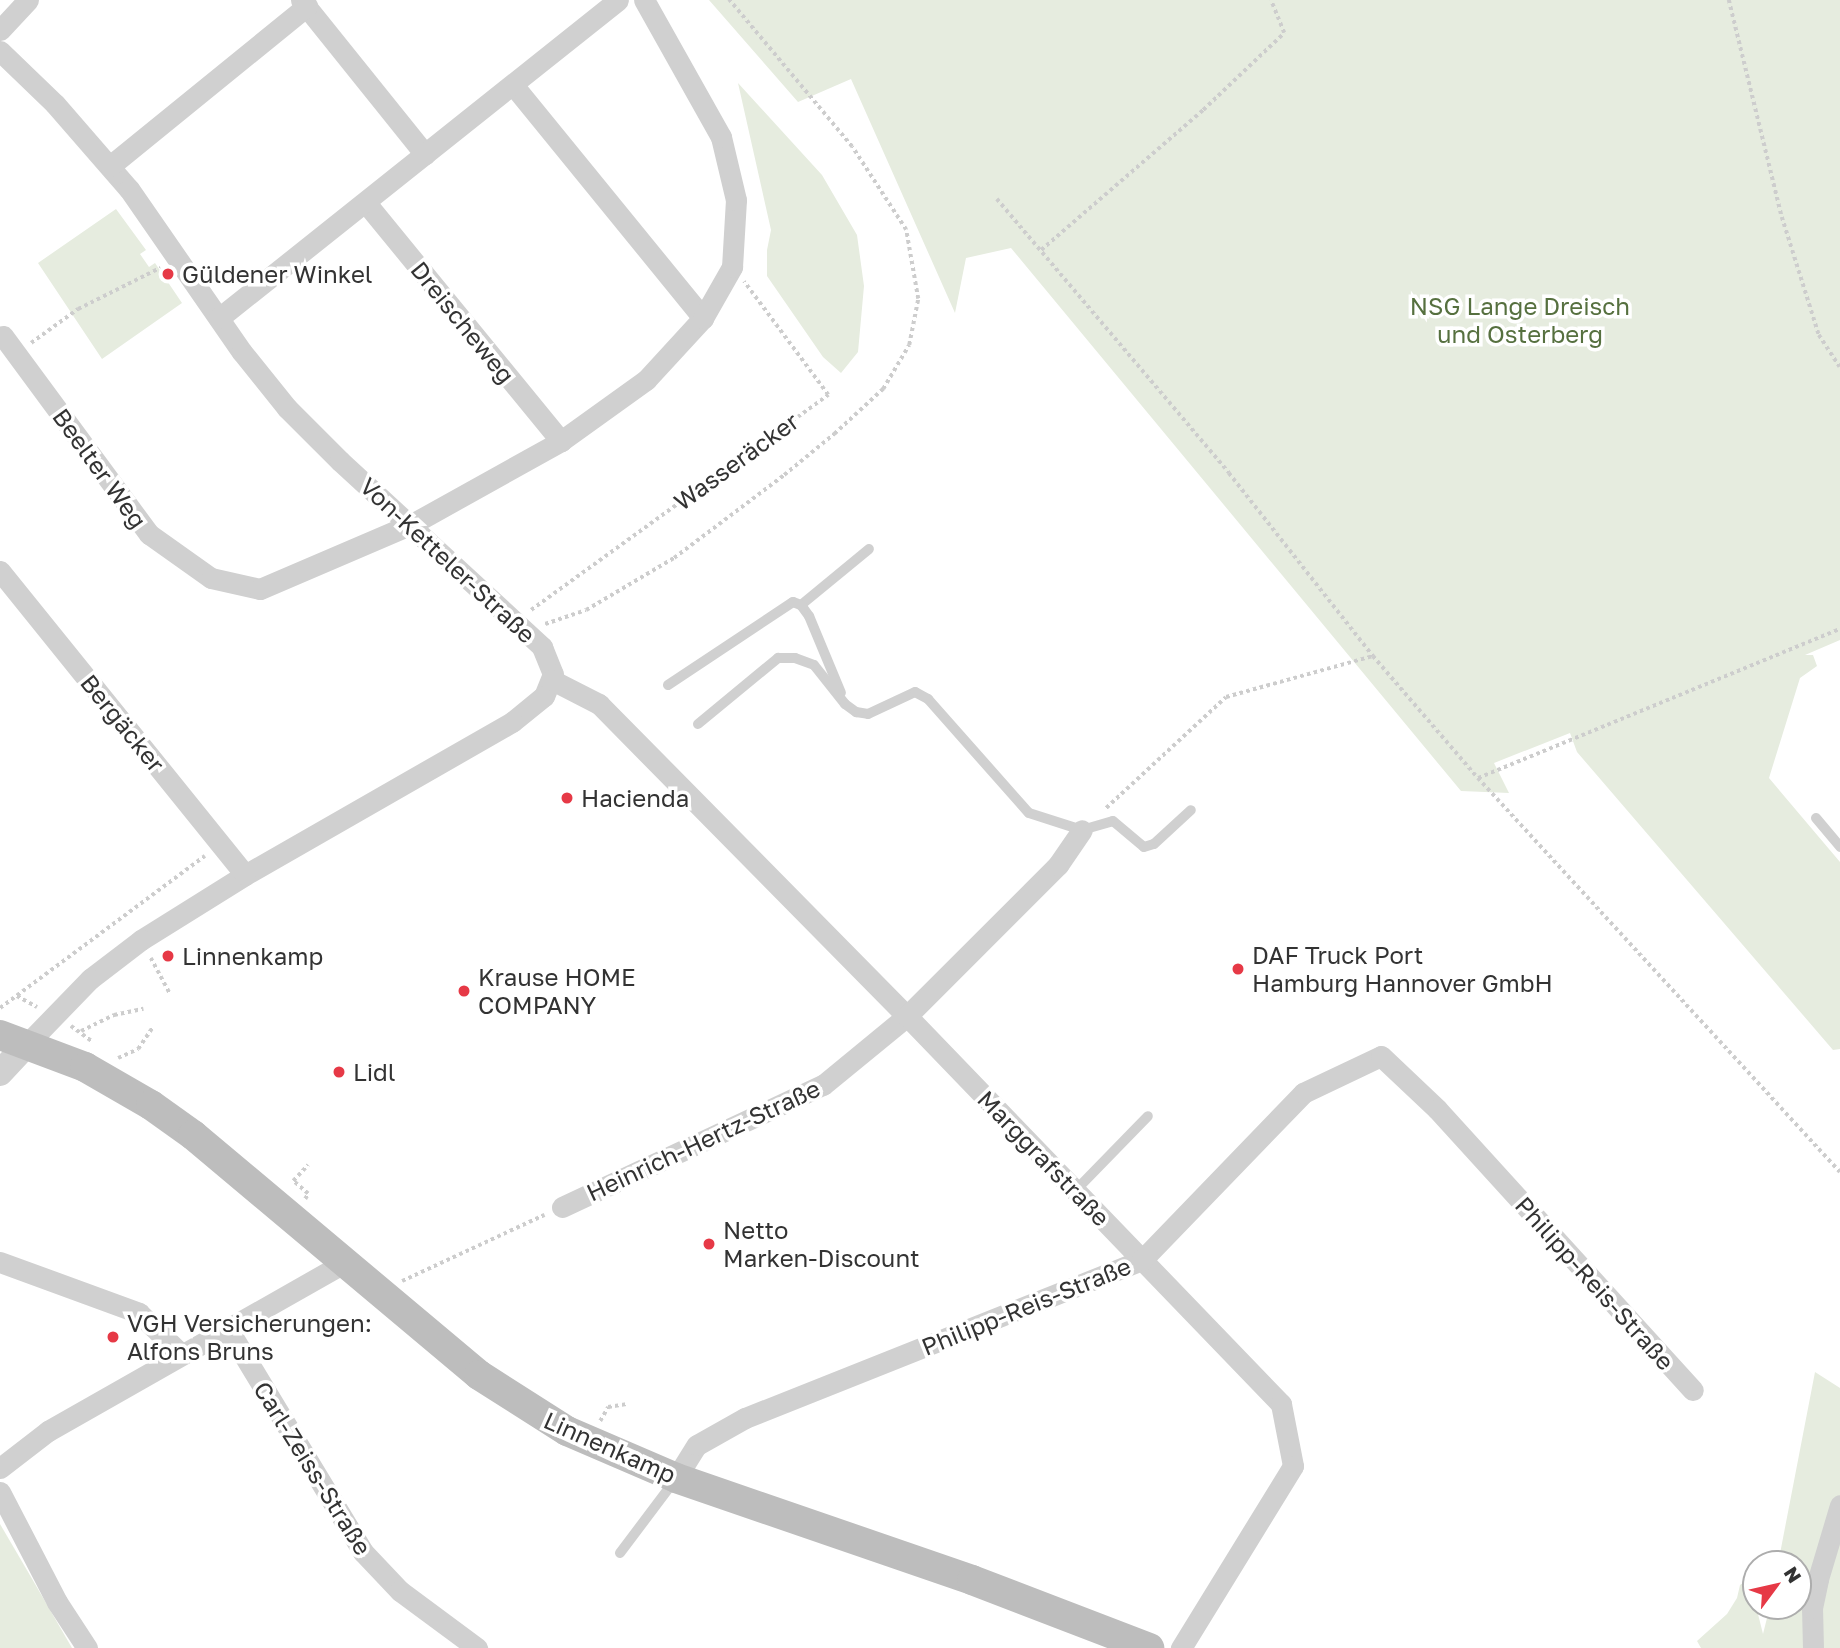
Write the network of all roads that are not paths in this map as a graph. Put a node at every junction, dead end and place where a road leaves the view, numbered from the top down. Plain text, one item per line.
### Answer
1 (28, 0) edge
2 (618, 0) edge
3 (644, 0) edge
4 (304, 3) edge
5 (0, 30) edge
6 (0, 51) edge
7 (513, 85) junction
8 (425, 154) junction
9 (110, 166) junction
10 (366, 203) junction
11 (219, 318) junction
12 (704, 318) junction
13 (5, 339) edge
14 (561, 441) junction
15 (412, 524) junction
16 (869, 549) dead end
17 (0, 571) edge
18 (801, 605) junction
19 (552, 680) junction
20 (668, 685) dead end
21 (845, 704) junction
22 (698, 724) dead end
23 (1191, 810) dead end
24 (1816, 818) dead end
25 (1082, 830) junction
26 (1840, 847) edge
27 (245, 875) junction
28 (907, 1016) junction
29 (13, 1039) edge
30 (0, 1073) edge
31 (1148, 1116) dead end
32 (1076, 1190) junction
33 (562, 1207) road end
34 (1142, 1260) junction
35 (0, 1262) edge
36 (345, 1262) junction
37 (228, 1329) junction
38 (181, 1354) junction
39 (1693, 1390) dead end
40 (0, 1468) edge
41 (676, 1478) junction
42 (0, 1492) edge
43 (1840, 1505) edge
44 (620, 1553) dead end
45 (87, 1648) edge
46 (477, 1648) edge
47 (1149, 1648) edge
48 (1181, 1648) edge
49 (1813, 1648) edge

1 - 5 street
2 - 7 street
3 - 12 street, Beelter Weg
4 - 8 street
4 - 9 street
6 - 9 street, Von-Ketteler-Straße
7 - 8 street
7 - 12 street
8 - 10 street
9 - 11 street, Von-Ketteler-Straße
10 - 11 street
10 - 14 street, Dreischeweg
11 - 15 street, Von-Ketteler-Straße
12 - 14 street, Beelter Weg
13 - 15 street, Beelter Weg
14 - 15 street, Beelter Weg
15 - 19 street, Von-Ketteler-Straße
16 - 18 lane
17 - 27 street, Bergäcker
18 - 20 lane
18 - 21 lane
19 - 27 street
19 - 28 street, Marggrafstraße
21 - 22 lane
21 - 25 lane
23 - 25 lane
24 - 26 lane
25 - 28 street
27 - 29 street
28 - 32 street, Marggrafstraße
28 - 33 street, Heinrich-Hertz-Straße
29 - 30 street
29 - 36 main road, Linnenkamp
31 - 32 lane
32 - 34 street, Marggrafstraße
34 - 39 street, Philipp-Reis-Straße
34 - 41 street, Philipp-Reis-Straße
34 - 48 street, Marggrafstraße
35 - 38 street
36 - 37 street
36 - 41 main road, Linnenkamp
37 - 38 street
37 - 46 street, Carl-Zeiss-Straße
38 - 40 street
41 - 44 lane
41 - 47 main road, Linnenkamp
42 - 45 street
43 - 49 street

